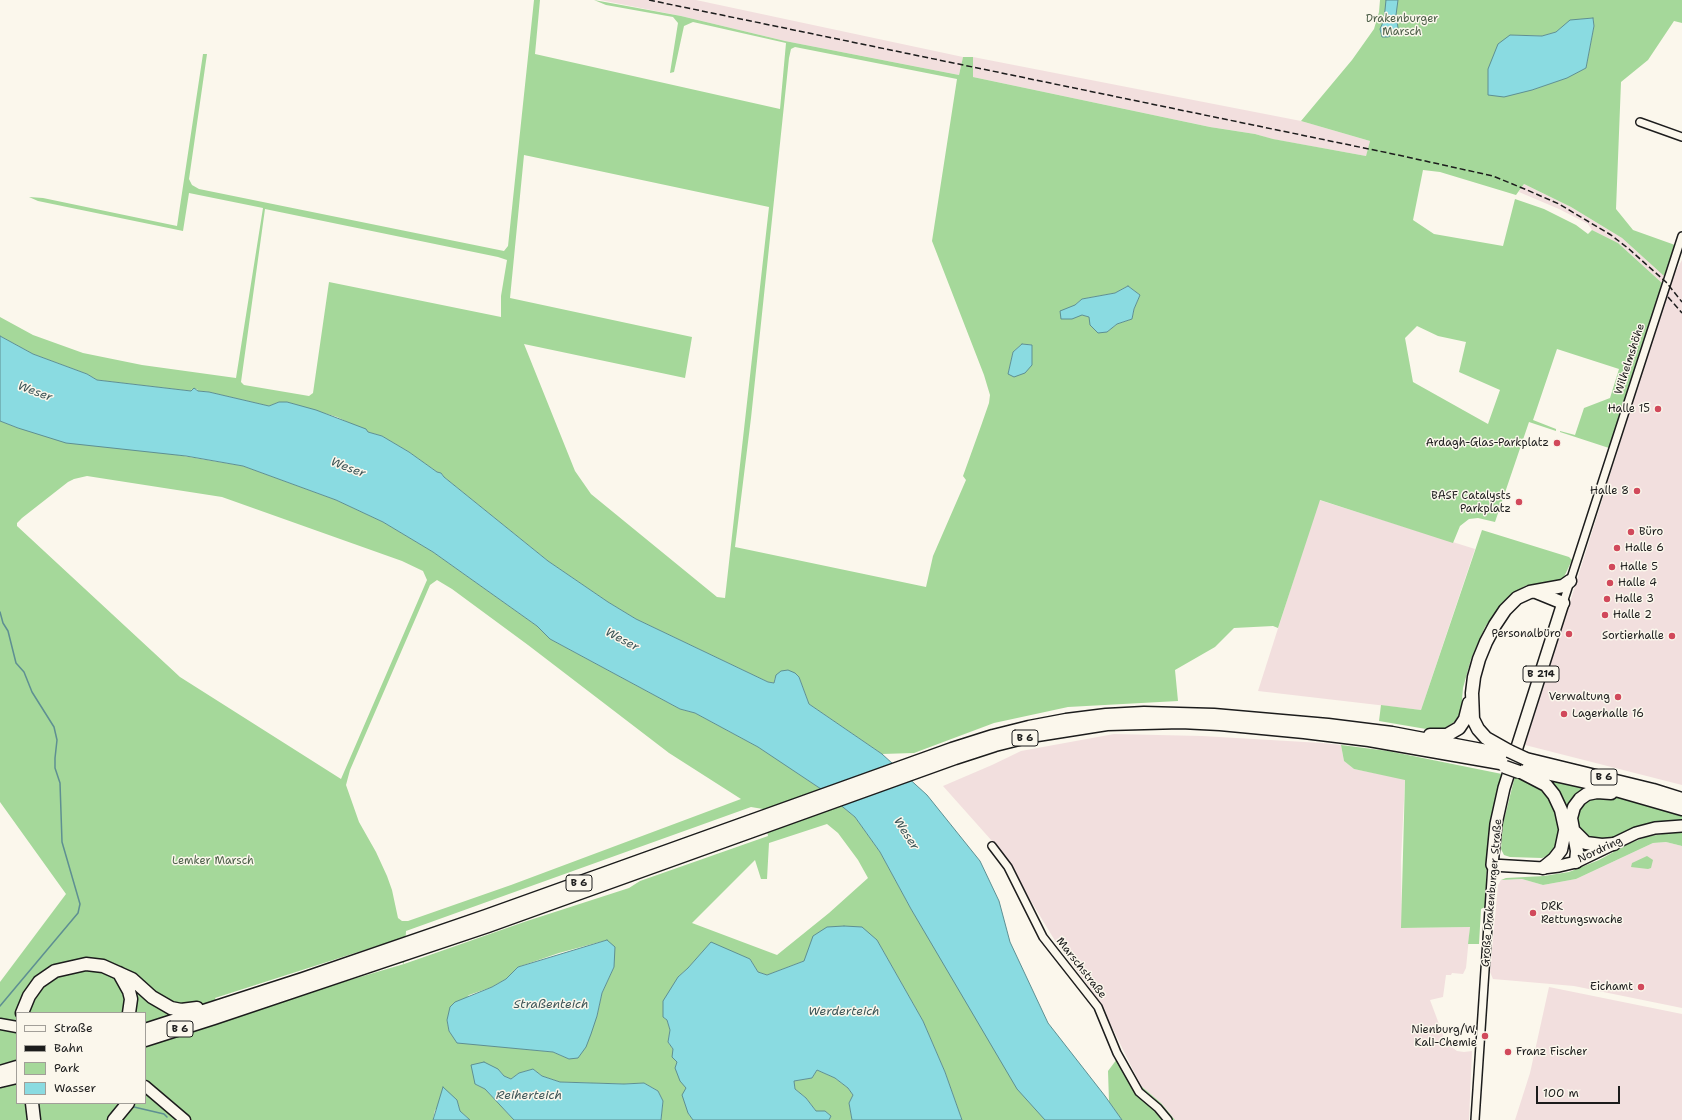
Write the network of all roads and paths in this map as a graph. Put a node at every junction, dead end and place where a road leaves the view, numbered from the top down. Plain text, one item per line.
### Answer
1 (1640, 122) dead end
2 (1682, 137) edge
3 (1682, 236) edge
4 (1570, 581) junction
5 (1535, 591) junction
6 (1563, 604) junction
7 (1472, 693) junction
8 (1422, 741) junction
9 (1507, 759) junction
10 (1521, 766) junction
11 (1643, 797) junction
12 (1682, 799) edge
13 (1682, 809) edge
14 (759, 824) junction
15 (1682, 826) edge
16 (1569, 831) junction
17 (1614, 844) junction
18 (992, 846) dead end
19 (1576, 862) junction
20 (1492, 865) junction
21 (1543, 868) junction
22 (403, 950) junction
23 (118, 972) junction
24 (29, 996) junction
25 (212, 1011) junction
26 (22, 1012) edge
27 (31, 1012) edge
28 (130, 1012) edge
29 (0, 1024) edge
30 (16, 1027) edge
31 (146, 1030) edge
32 (146, 1040) edge
33 (16, 1067) edge
34 (0, 1072) edge
35 (16, 1077) edge
36 (0, 1081) edge
37 (146, 1087) edge
38 (32, 1104) edge
39 (127, 1104) edge
40 (34, 1120) edge
41 (114, 1120) edge
42 (185, 1120) edge
43 (1168, 1120) edge
44 (1475, 1120) edge

1 - 2 street
3 - 4 street, Wilhelmshöhe
4 - 5 highway
4 - 6 street, Wilhelmshöhe
5 - 6 highway
5 - 7 highway
6 - 20 main road, Große Drakenburger Straße / B 214
7 - 8 highway
7 - 9 highway
8 - 9 highway, B 6
8 - 9 highway, B 6
8 - 14 highway, B 6
8 - 14 highway, B 6
9 - 10 highway, bridge
9 - 10 highway, bridge
10 - 11 highway, B 6
10 - 12 highway, B 6
10 - 16 highway
11 - 13 highway, B 6
11 - 16 highway, B 6
14 - 22 highway, B 6
15 - 17 main road, Nordring
16 - 17 highway
16 - 19 highway, B 6
16 - 21 highway
17 - 19 main road, Nordring
18 - 43 street, Marschstraße
19 - 21 main road, Nordring
20 - 21 main road, Nordring
20 - 44 street, Große Drakenburger Straße
22 - 25 highway, B 6
22 - 25 highway, B 6
23 - 24 highway
23 - 25 highway
23 - 28 highway
24 - 26 highway
24 - 27 highway
25 - 31 highway, B 6
25 - 32 highway, B 6
29 - 30 street
33 - 34 highway
35 - 36 highway
37 - 42 street
38 - 40 highway
39 - 41 highway

